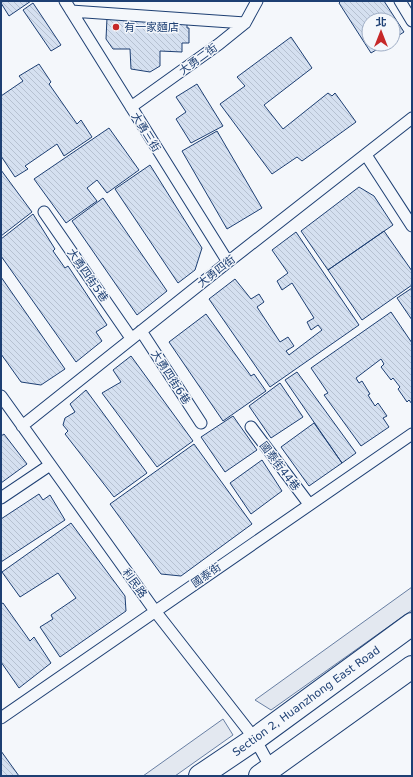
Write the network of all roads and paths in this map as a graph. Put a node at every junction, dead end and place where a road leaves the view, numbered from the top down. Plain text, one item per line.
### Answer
1 (65, 1) edge
2 (256, 1) edge
3 (400, 1) edge
4 (71, 11) junction
5 (412, 20) edge
6 (244, 23) junction
7 (131, 108) junction
8 (412, 118) edge
9 (366, 155) junction
10 (44, 212) dead end
11 (412, 226) edge
12 (228, 262) junction
13 (141, 331) junction
14 (131, 338) junction
15 (1, 396) edge
16 (201, 423) dead end
17 (22, 426) junction
18 (251, 427) dead end
19 (412, 434) edge
20 (50, 465) junction
21 (1, 498) edge
22 (310, 504) junction
23 (155, 611) junction
24 (412, 624) edge
25 (412, 667) edge
26 (1, 718) edge
27 (255, 739) junction
28 (265, 772) edge
29 (200, 776) edge

1 - 4 lane, 大勇三街
2 - 6 lane, 大勇二街
3 - 5 lane
4 - 6 lane
4 - 7 lane, 大勇三街
6 - 7 lane, 大勇二街
7 - 12 lane, 大勇三街
8 - 9 lane, 大勇四街
9 - 11 lane
9 - 12 lane, 大勇四街
10 - 14 lane, 大勇四街5巷
12 - 13 lane, 大勇四街
13 - 14 lane, 大勇四街
13 - 16 lane, 大勇四街6巷
14 - 17 lane, 大勇四街
15 - 17 lane, 利民路
17 - 20 lane, 利民路
18 - 22 lane, 國泰街44巷
19 - 22 lane, 國泰街
20 - 21 lane
20 - 23 lane, 利民路
22 - 23 lane, 國泰街
23 - 26 lane, 國泰街
23 - 27 lane, 利民路
24 - 27 street, Section 2, Huanzhong East Road
25 - 28 street
27 - 28 lane, 利民路
27 - 29 street, Section 2, Huanzhong East Road

